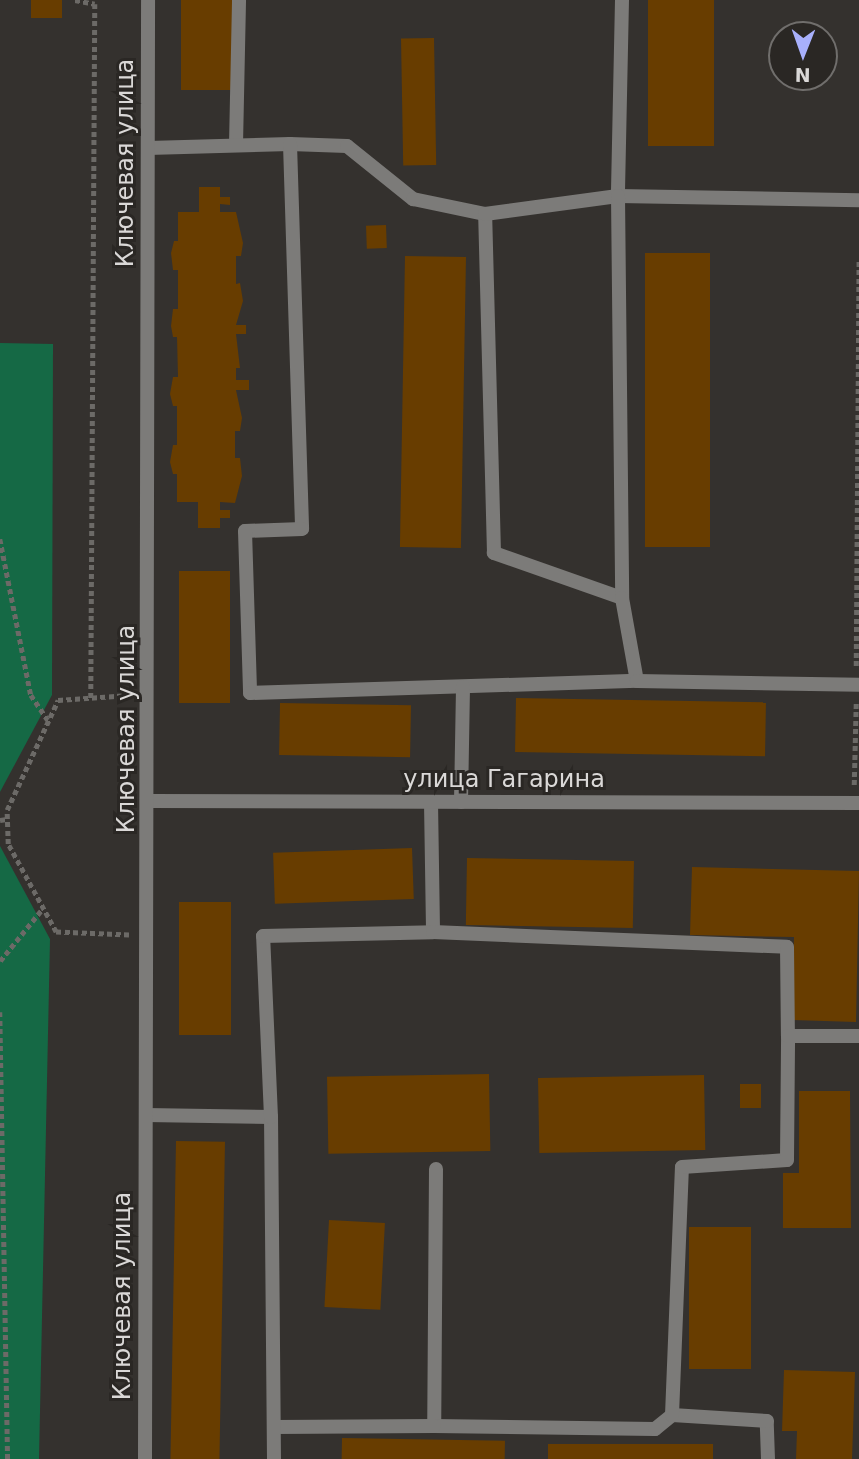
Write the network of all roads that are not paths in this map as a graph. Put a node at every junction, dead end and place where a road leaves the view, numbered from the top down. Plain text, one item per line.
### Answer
1 (149, 0) edge
2 (239, 0) edge
3 (622, 0) edge
4 (290, 144) junction
5 (236, 145) junction
6 (148, 148) junction
7 (618, 196) junction
8 (859, 200) edge
9 (485, 214) junction
10 (622, 598) junction
11 (637, 681) junction
12 (858, 685) edge
13 (463, 687) junction
14 (150, 801) junction
15 (431, 802) junction
16 (461, 802) junction
17 (856, 803) edge
18 (433, 932) junction
19 (788, 1035) junction
20 (859, 1036) edge
21 (146, 1115) junction
22 (271, 1117) junction
23 (436, 1170) dead end
24 (672, 1415) junction
25 (434, 1426) junction
26 (274, 1427) junction
27 (145, 1459) edge
28 (274, 1459) edge
29 (768, 1459) edge

1 - 6 street, Ключевая улица
2 - 5 street
3 - 7 street
4 - 5 street
4 - 9 street
4 - 13 street
5 - 6 street
6 - 14 street, Ключевая улица
7 - 8 street
7 - 9 street
7 - 10 street
9 - 10 street
10 - 11 street
11 - 12 street
11 - 13 street
13 - 16 street
14 - 15 street, улица Гагарина
14 - 21 street, Ключевая улица
15 - 16 street, улица Гагарина
15 - 18 street
16 - 17 street, улица Гагарина
18 - 19 street
18 - 22 street
19 - 20 street
19 - 24 street
21 - 22 street
21 - 27 street, Ключевая улица
22 - 26 street
23 - 25 street
24 - 25 street
24 - 29 street
25 - 26 street
26 - 28 street

